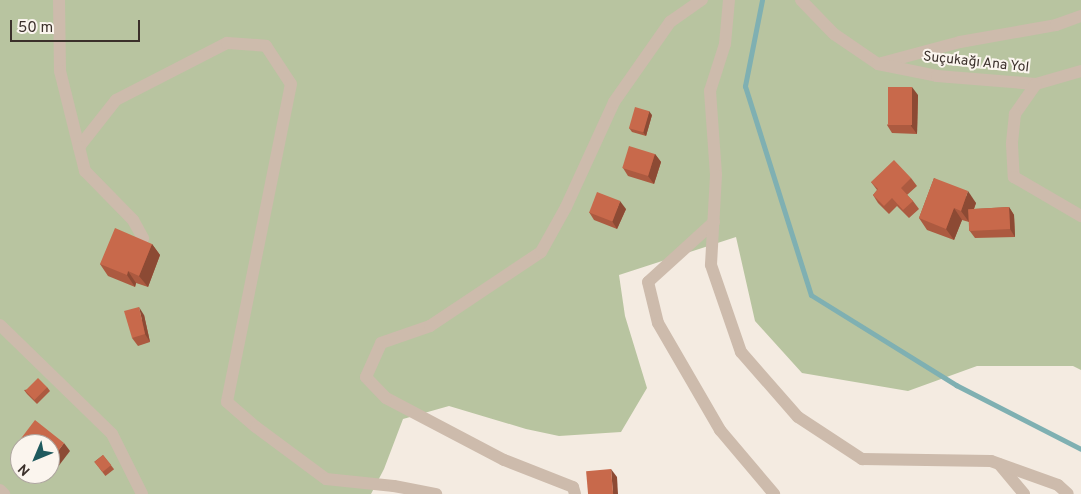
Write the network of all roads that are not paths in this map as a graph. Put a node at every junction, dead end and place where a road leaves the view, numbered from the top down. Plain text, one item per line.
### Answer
1 (59, 0) edge
2 (702, 0) edge
3 (729, 0) edge
4 (801, 0) edge
5 (1081, 16) edge
6 (878, 64) junction
7 (1081, 71) edge
8 (1036, 84) junction
9 (78, 147) junction
10 (1081, 216) edge
11 (714, 222) junction
12 (143, 238) edge
13 (0, 325) edge
14 (999, 464) junction
15 (0, 490) edge
16 (4, 494) edge
17 (142, 494) edge
18 (436, 494) edge
19 (575, 494) edge
20 (774, 494) edge
21 (1024, 494) edge
22 (1068, 494) edge

1 - 9 street
2 - 19 street
3 - 11 street
4 - 6 street, Suçukağı Ana Yol
5 - 6 street
6 - 8 street, Suçukağı Ana Yol
7 - 8 street, Suçukağı Ana Yol
8 - 10 street
9 - 12 street
9 - 18 street
11 - 14 street
11 - 20 street
13 - 17 street
14 - 21 street
14 - 22 street
15 - 16 street

